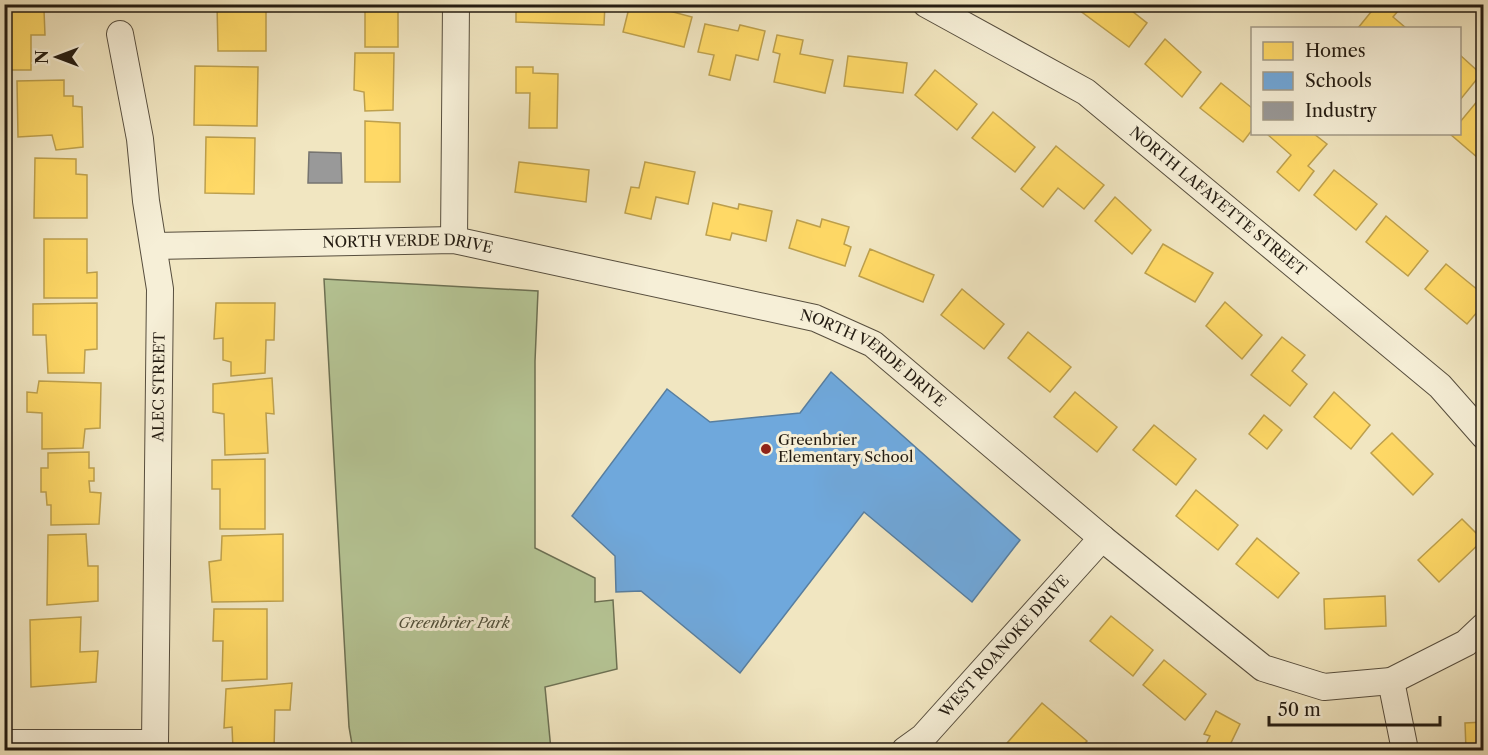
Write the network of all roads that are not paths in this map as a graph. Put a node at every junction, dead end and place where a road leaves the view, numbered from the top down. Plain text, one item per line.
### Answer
1 (456, 4) edge
2 (926, 4) edge
3 (120, 34) dead end
4 (454, 240) junction
5 (154, 246) junction
6 (1484, 436) edge
7 (1101, 538) junction
8 (1484, 626) edge
9 (1391, 681) junction
10 (4, 743) edge
11 (905, 750) edge
12 (1405, 750) edge

1 - 4 street
2 - 6 street, NORTH LAFAYETTE STREET
3 - 5 street, ALEC STREET
4 - 5 street, NORTH VERDE DRIVE
4 - 7 street, NORTH VERDE DRIVE
5 - 10 street, ALEC STREET
7 - 9 street, NORTH VERDE DRIVE
7 - 11 street, WEST ROANOKE DRIVE
8 - 9 street, NORTH VERDE DRIVE
9 - 12 street

